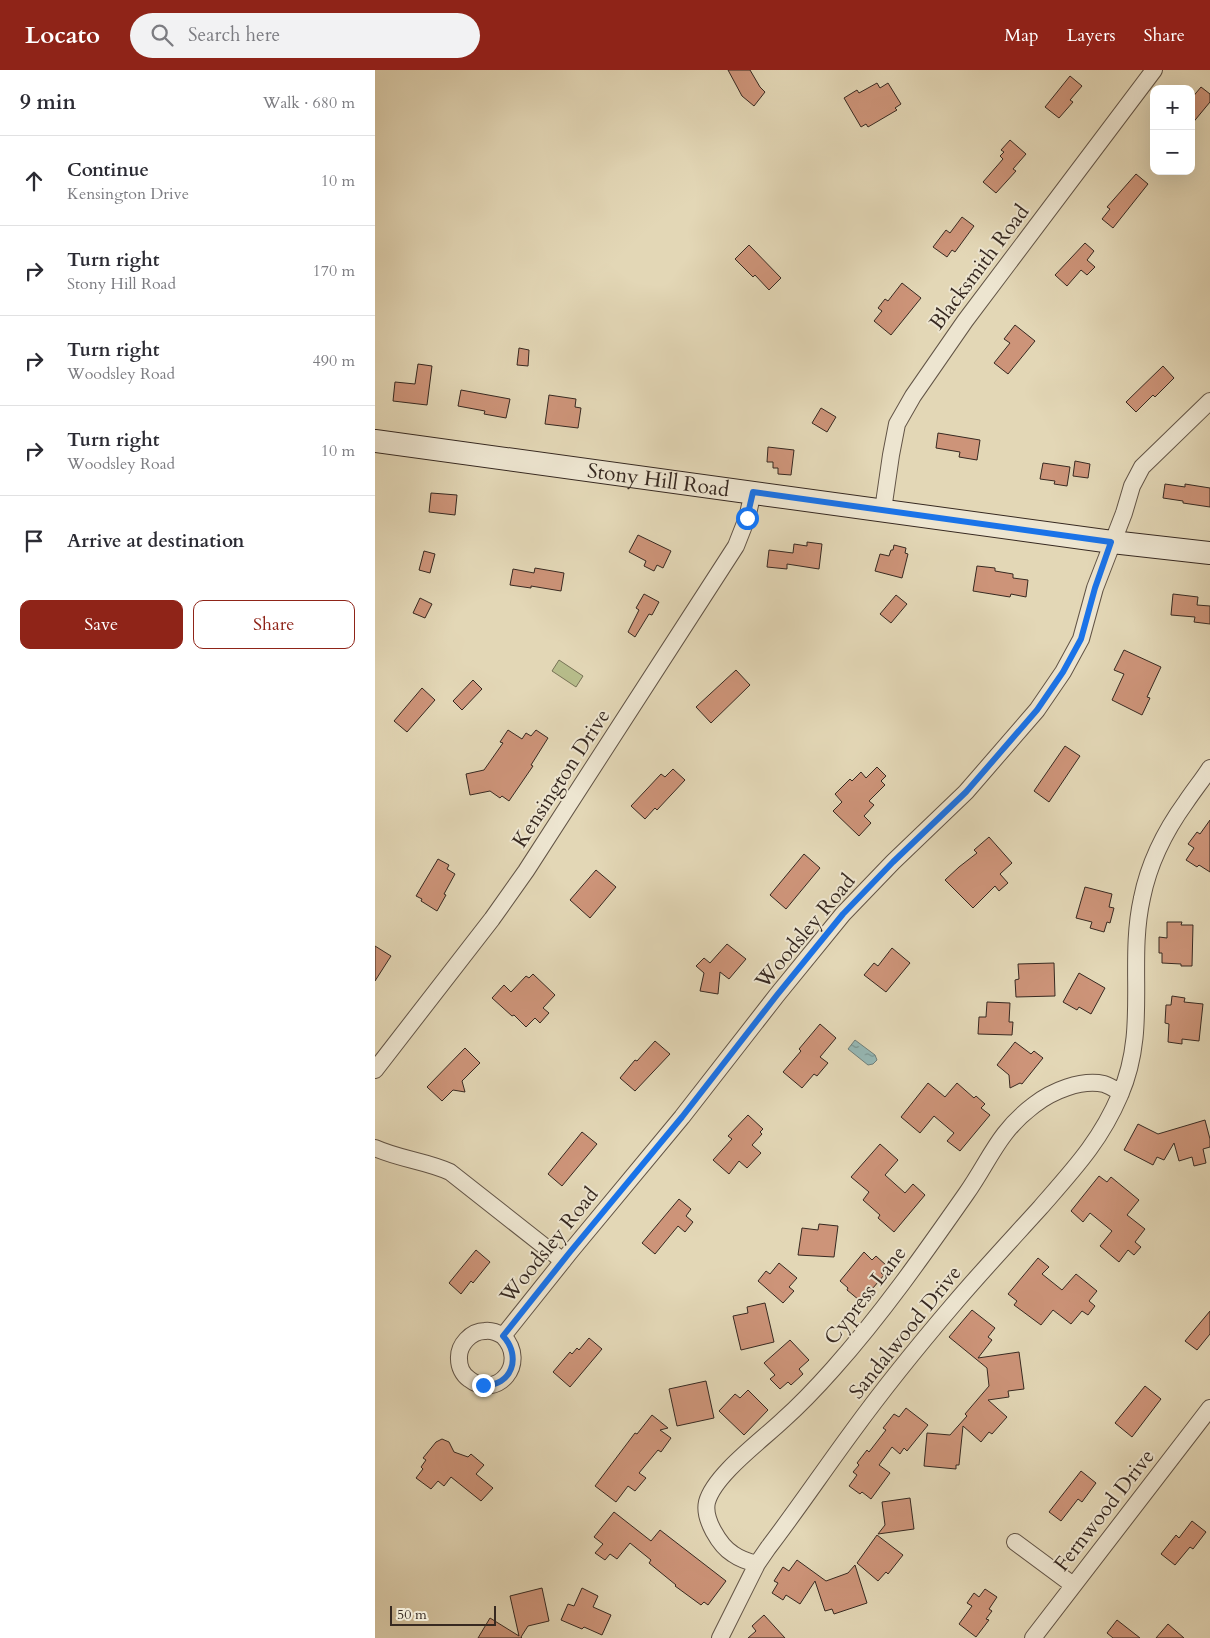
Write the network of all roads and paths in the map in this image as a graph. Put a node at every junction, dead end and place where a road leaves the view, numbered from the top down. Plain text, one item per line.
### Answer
1 (1154, 70) edge
2 (1210, 400) edge
3 (375, 441) edge
4 (753, 492) junction
5 (883, 510) junction
6 (1111, 542) junction
7 (1210, 553) edge
8 (1209, 769) edge
9 (375, 1070) edge
10 (1121, 1093) junction
11 (375, 1148) edge
12 (563, 1261) junction
13 (503, 1336) dead end
14 (1210, 1408) edge
15 (1015, 1542) dead end
16 (757, 1564) junction
17 (1073, 1585) junction
18 (720, 1638) edge
19 (1033, 1638) edge

1 - 5 street, Blacksmith Road
2 - 6 street, Woodsley Road
3 - 4 main road, Stony Hill Road
4 - 5 main road, Stony Hill Road
4 - 9 street, Kensington Drive
5 - 6 main road, Stony Hill Road
6 - 7 main road, Stony Hill Road
6 - 12 street, Woodsley Road
8 - 10 street, Sandalwood Drive
10 - 16 street, Sandalwood Drive
10 - 16 street, Cypress Lane
11 - 12 street
12 - 13 street, Woodsley Road
14 - 17 street, Fernwood Drive
15 - 17 street
16 - 18 street, Sandalwood Drive
17 - 19 street, Fernwood Drive

